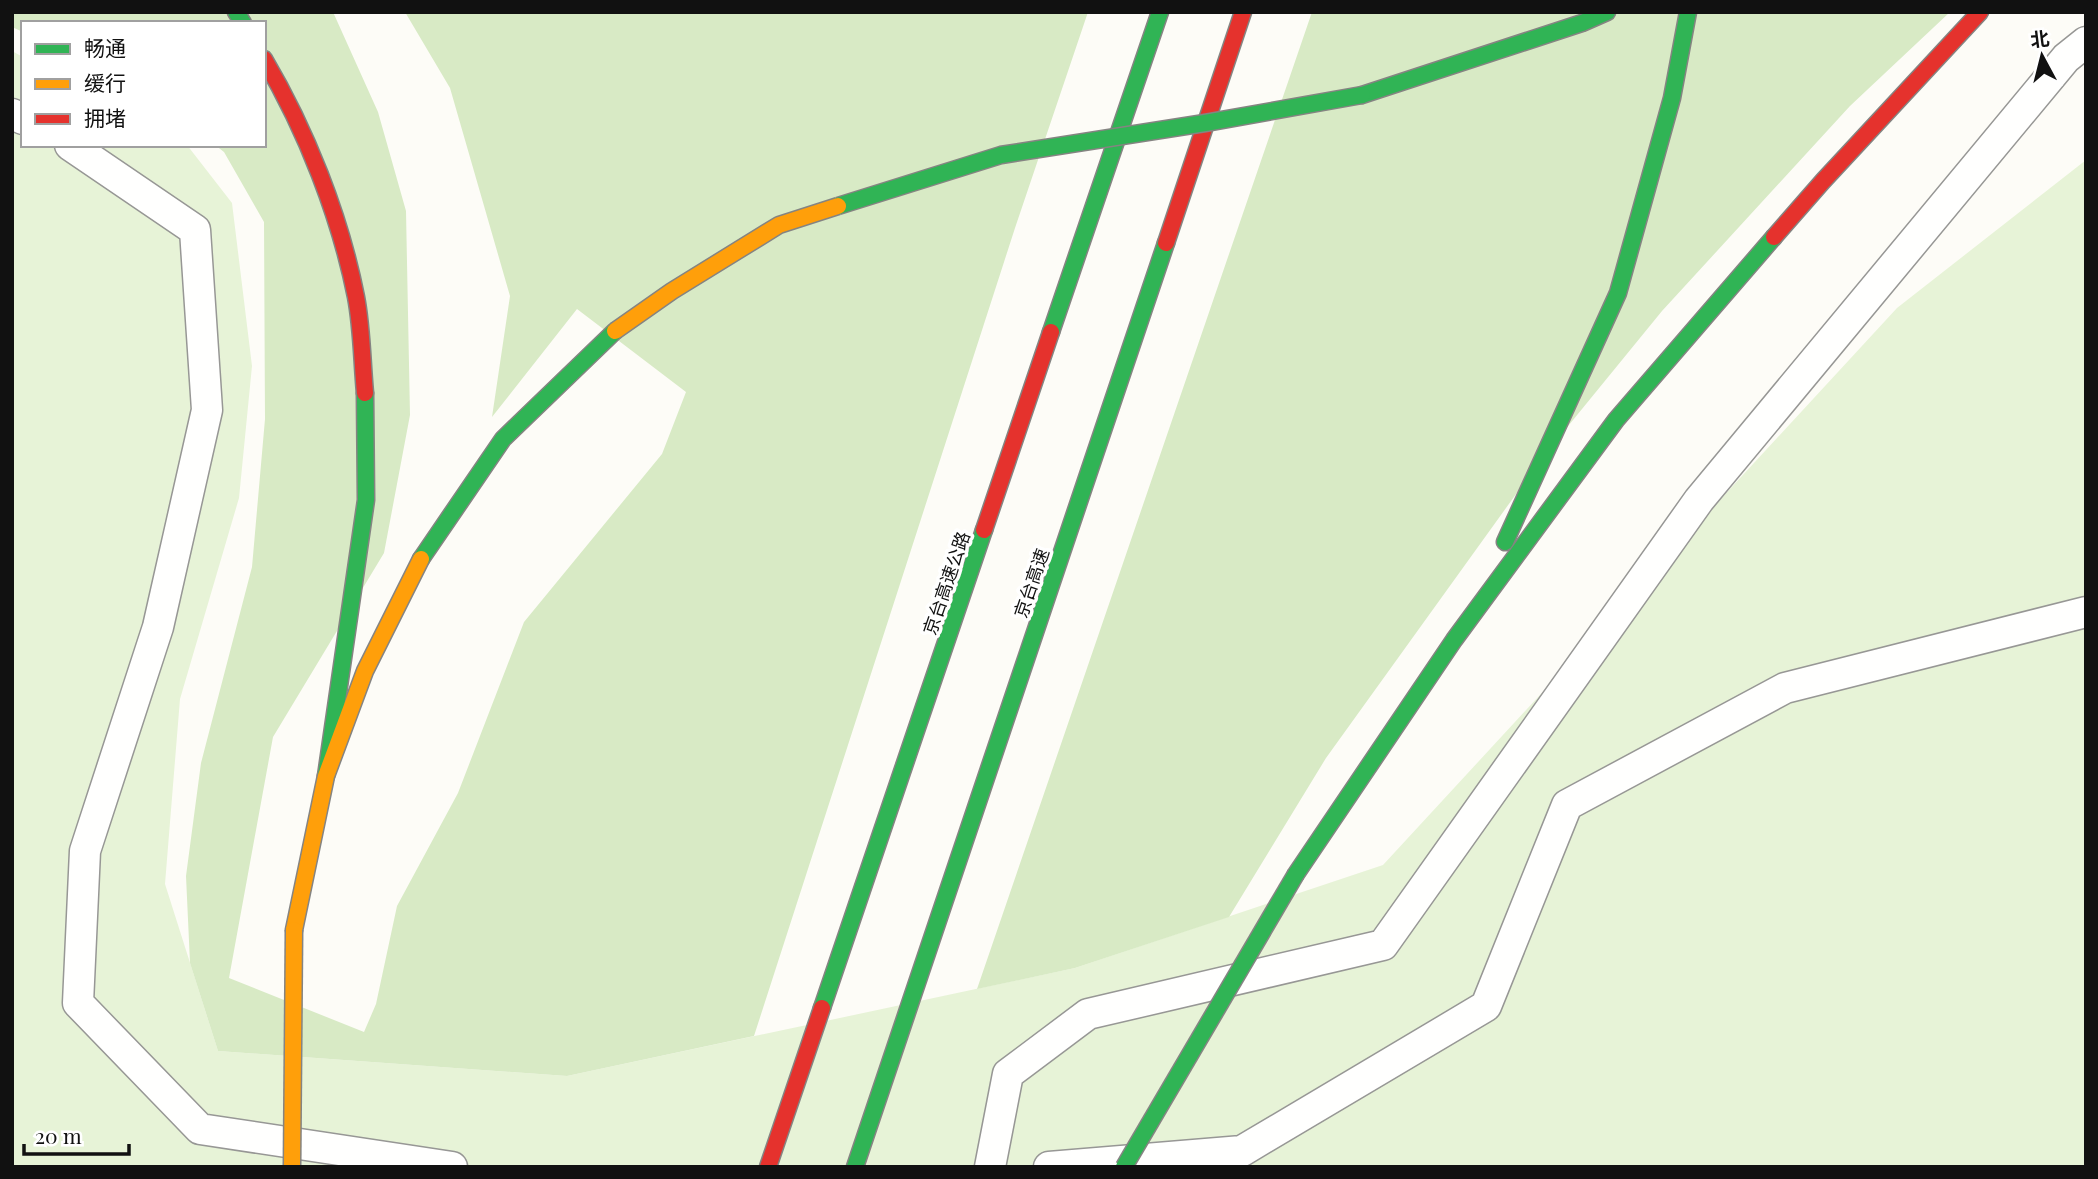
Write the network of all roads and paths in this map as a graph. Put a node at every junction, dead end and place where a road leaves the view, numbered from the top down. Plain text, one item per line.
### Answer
1 (1160, 12) edge
2 (1243, 12) edge
3 (1606, 12) edge
4 (1688, 12) edge
5 (1980, 12) edge
6 (2086, 42) edge
7 (266, 62) edge
8 (73, 147) edge
9 (2086, 612) edge
10 (1454, 640) junction
11 (326, 776) junction
12 (292, 1167) edge
13 (452, 1167) edge
14 (768, 1167) edge
15 (855, 1167) edge
16 (990, 1167) edge
17 (1049, 1167) edge
18 (1124, 1167) edge

1 - 14 highway, 京台高速公路
2 - 15 highway, 京台高速
3 - 11 highway, bridge
4 - 10 highway
5 - 10 highway
6 - 16 street
7 - 11 highway
8 - 13 street
9 - 17 street
10 - 18 highway, bridge
11 - 12 highway, bridge

